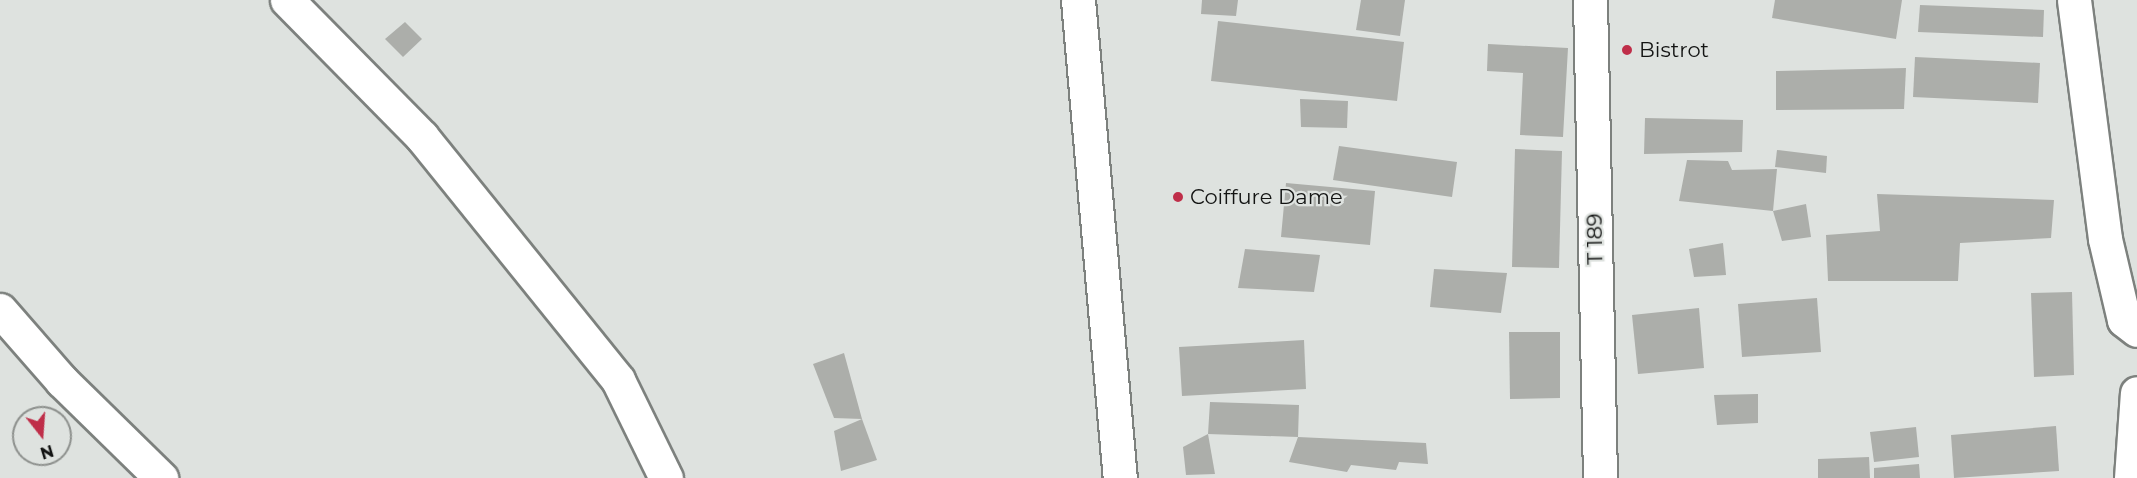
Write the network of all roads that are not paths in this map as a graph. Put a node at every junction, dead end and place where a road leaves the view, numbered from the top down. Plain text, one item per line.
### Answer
1 (287, 0) edge
2 (1078, 0) edge
3 (1590, 0) edge
4 (2074, 0) edge
5 (0, 310) edge
6 (2137, 330) edge
7 (2137, 393) edge
8 (161, 478) edge
9 (666, 478) edge
10 (1120, 478) edge
11 (1600, 478) edge
12 (2131, 478) edge

1 - 9 street
2 - 10 street
3 - 11 street, T 189
4 - 6 street
5 - 8 street
7 - 12 street

